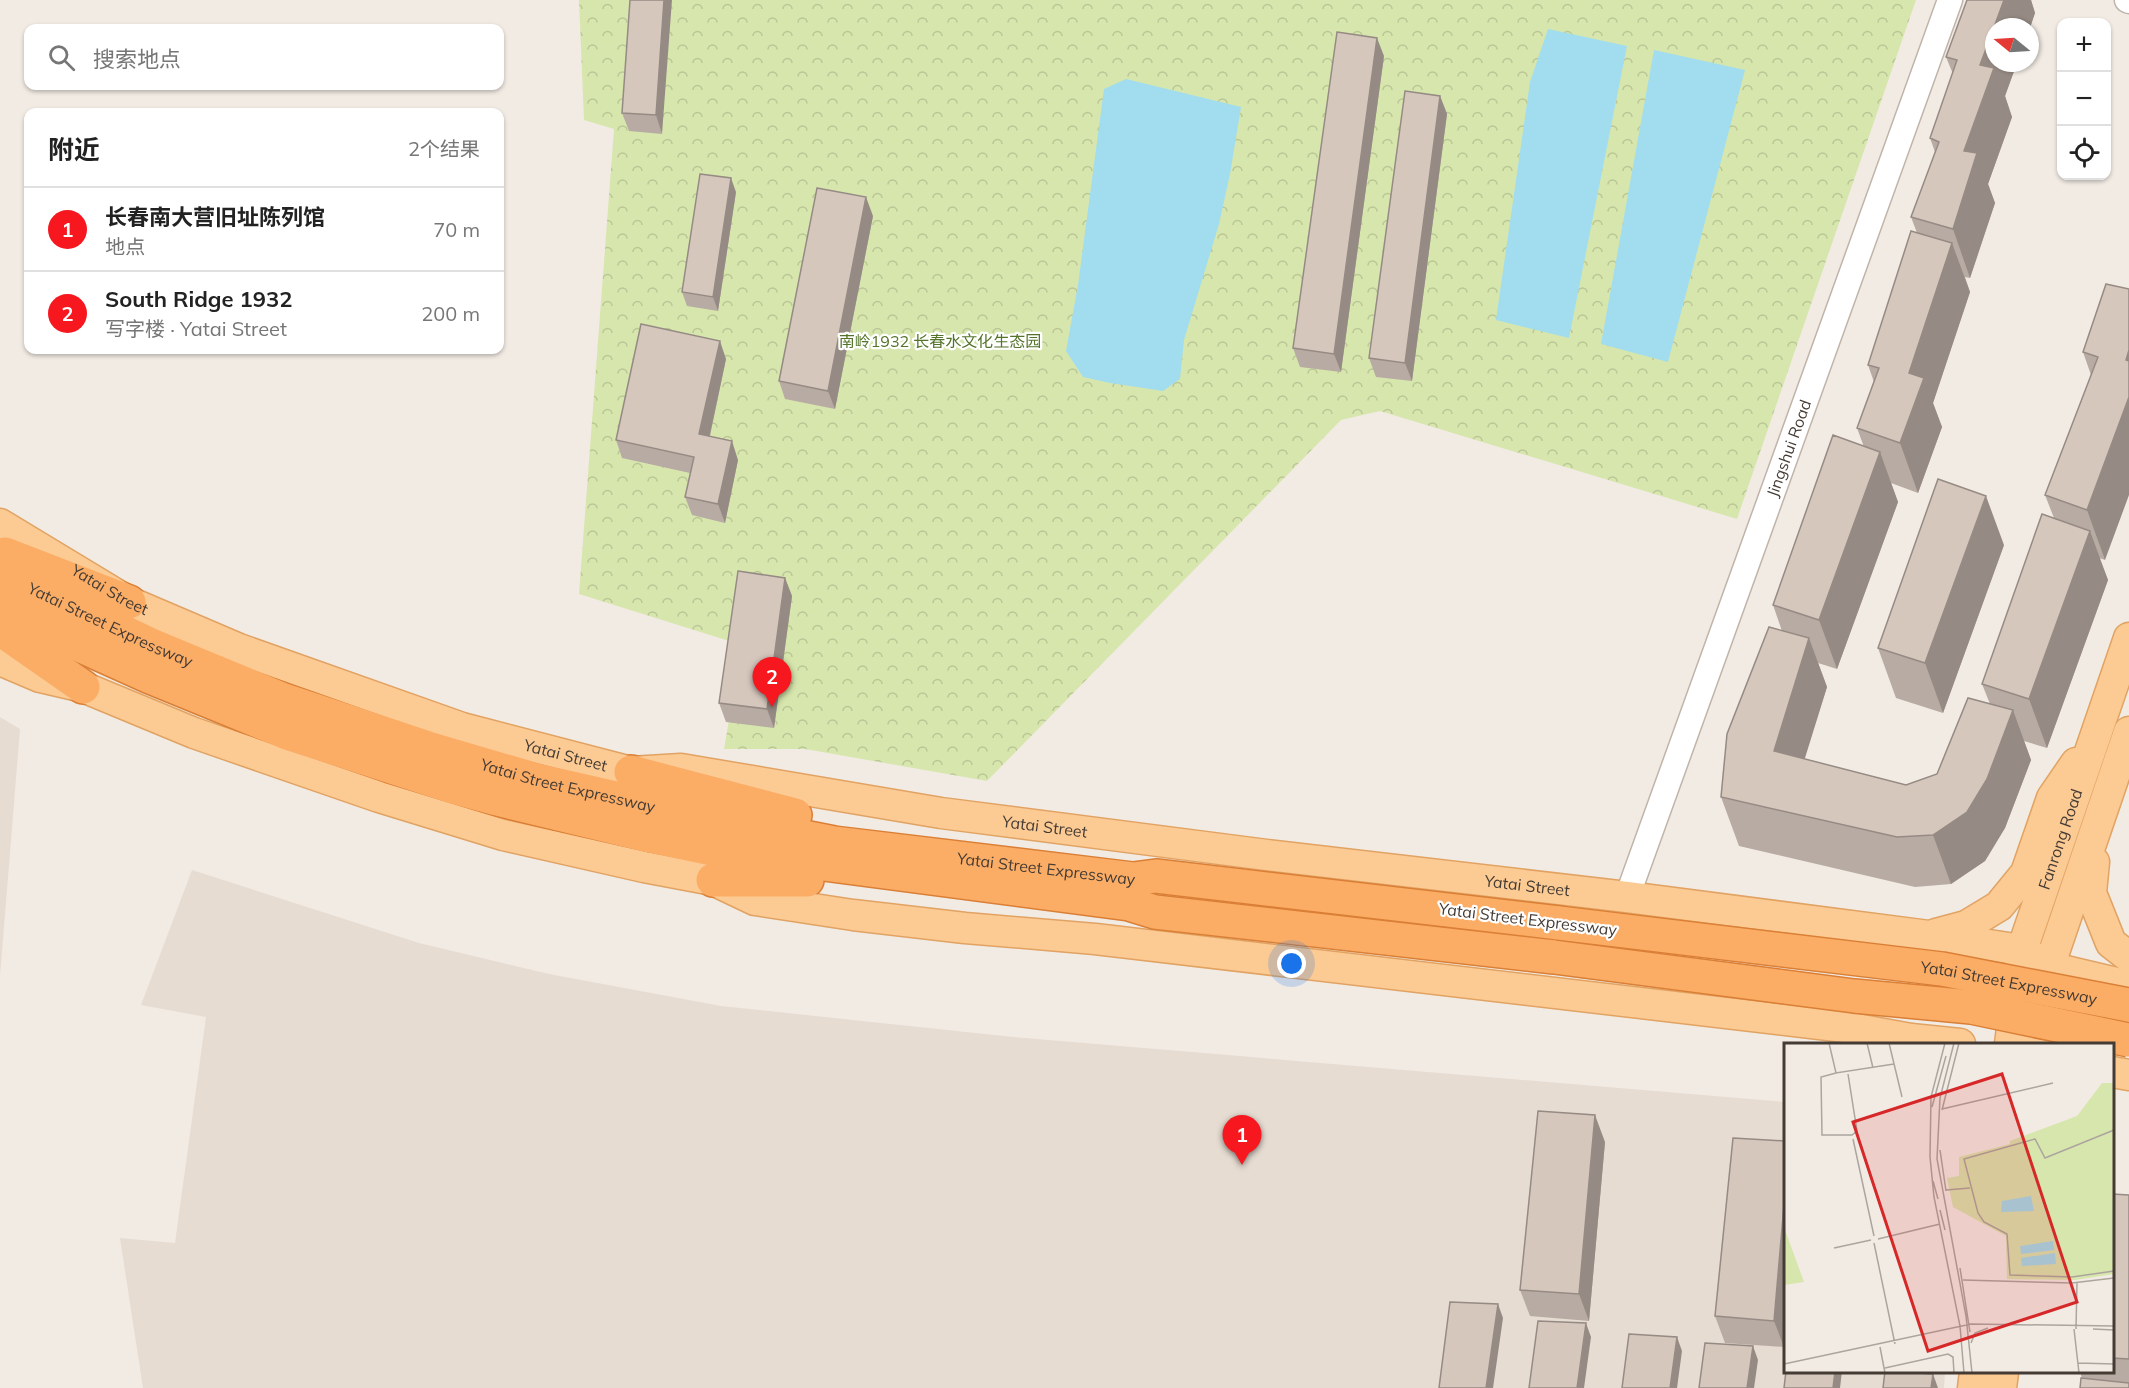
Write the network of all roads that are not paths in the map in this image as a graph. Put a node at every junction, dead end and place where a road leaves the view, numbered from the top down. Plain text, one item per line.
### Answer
1 (1950, 0) edge
2 (0, 524) edge
3 (0, 552) edge
4 (0, 573) edge
5 (129, 602) junction
6 (0, 606) edge
7 (0, 629) edge
8 (2129, 638) edge
9 (0, 660) edge
10 (83, 687) junction
11 (2098, 730) junction
12 (2129, 732) edge
13 (631, 772) junction
14 (2099, 820) junction
15 (1156, 876) junction
16 (712, 880) junction
17 (1627, 897) junction
18 (1155, 912) junction
19 (1929, 936) junction
20 (2022, 950) junction
21 (2129, 957) edge
22 (2049, 967) junction
23 (2129, 986) edge
24 (2129, 1005) edge
25 (2129, 1040) edge
26 (1916, 1042) edge
27 (1938, 1043) edge
28 (2010, 1043) edge
29 (2037, 1043) edge
30 (1975, 1373) edge
31 (2003, 1373) edge
32 (1973, 1388) edge
33 (2001, 1388) edge

1 - 17 street, Jingshui Road
2 - 5 main road, Yatai Street
3 - 5 highway
4 - 15 highway, Yatai Street Expressway
5 - 13 main road, Yatai Street
6 - 18 highway, Yatai Street Expressway
7 - 10 highway
8 - 11 main road, Fanrong Road
9 - 10 main road
10 - 16 main road
11 - 19 main road
11 - 20 main road, Fanrong Road
12 - 14 main road, Fanrong Road
13 - 15 highway
13 - 17 main road, Yatai Street
14 - 21 main road
14 - 22 main road, Fanrong Road
15 - 24 highway, Yatai Street Expressway, bridge
16 - 18 highway
16 - 26 main road
17 - 19 main road, Yatai Street
18 - 25 highway, Yatai Street Expressway, bridge
19 - 20 main road, Yatai Street
20 - 22 main road, Yatai Street
20 - 28 main road, Fanrong Road
22 - 23 main road, Yatai Street
22 - 29 main road, Fanrong Road
26 - 27 main road
30 - 32 main road
31 - 33 main road

